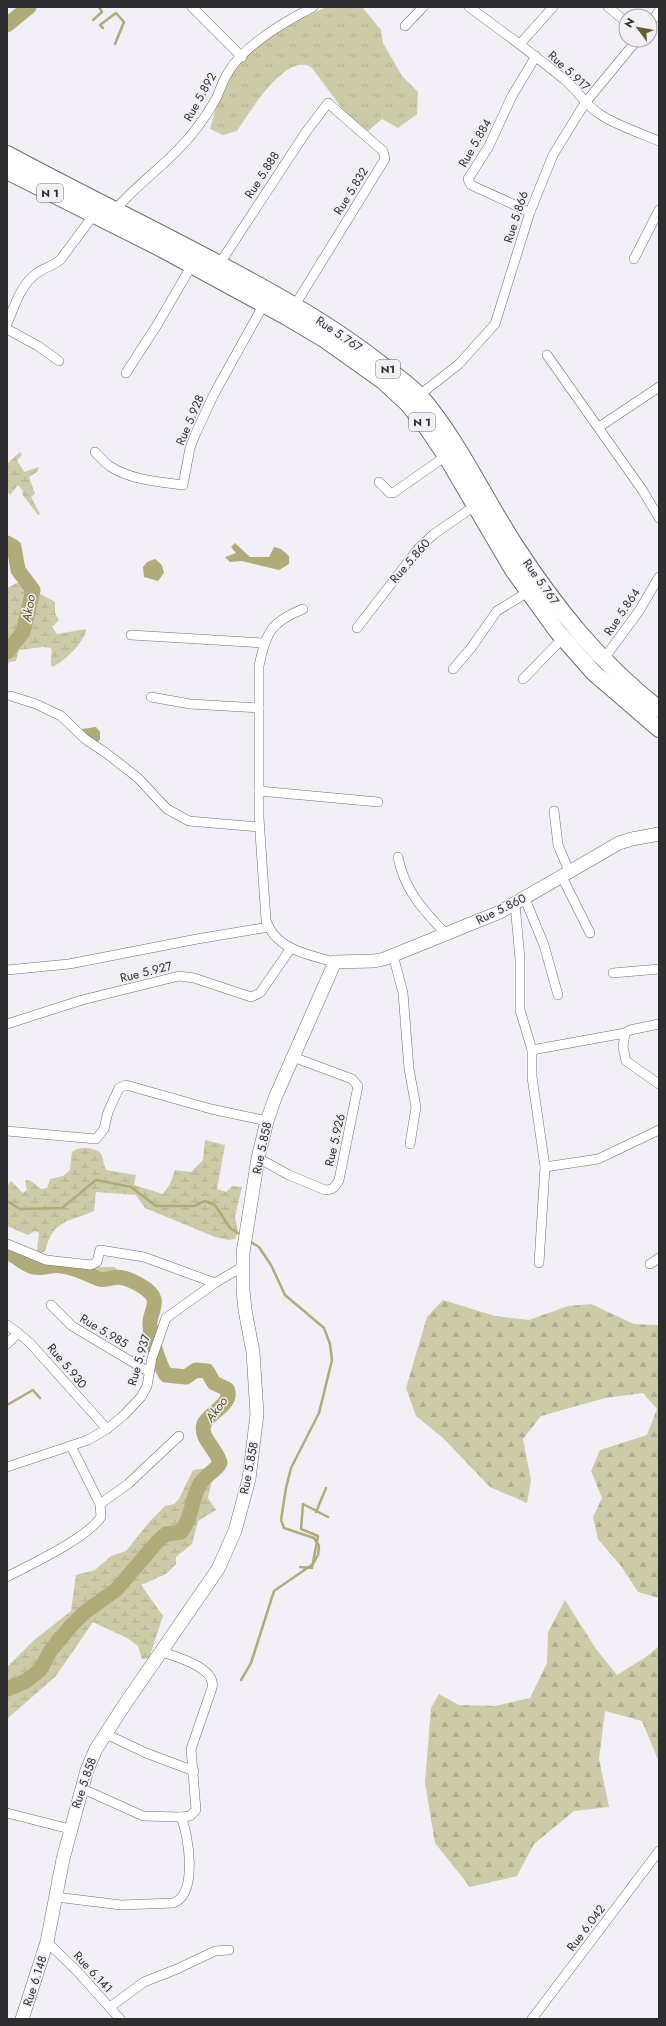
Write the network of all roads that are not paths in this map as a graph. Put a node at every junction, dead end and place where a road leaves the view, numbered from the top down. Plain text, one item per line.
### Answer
1 (192, 7) edge
2 (313, 7) edge
3 (423, 7) edge
4 (469, 7) edge
5 (553, 7) edge
6 (608, 7) edge
7 (618, 15) edge
8 (405, 26) dead end
9 (520, 44) junction
10 (630, 48) edge
11 (536, 56) junction
12 (242, 57) junction
13 (585, 103) junction
14 (328, 104) joint
15 (659, 141) edge
16 (7, 154) edge
17 (7, 171) edge
18 (116, 209) junction
19 (659, 210) edge
20 (530, 212) junction
21 (93, 216) junction
22 (634, 259) dead end
23 (220, 263) junction
24 (192, 265) junction
25 (264, 304) junction
26 (295, 305) junction
27 (7, 324) edge
28 (7, 328) edge
29 (547, 355) dead end
30 (59, 361) dead end
31 (126, 374) dead end
32 (659, 387) edge
33 (413, 399) junction
34 (599, 427) junction
35 (95, 452) dead end
36 (446, 456) junction
37 (379, 482) dead end
38 (476, 506) junction
39 (659, 518) edge
40 (659, 577) edge
41 (528, 592) junction
42 (303, 609) dead end
43 (357, 628) dead end
44 (131, 635) dead end
45 (563, 638) junction
46 (264, 643) junction
47 (603, 660) junction
48 (453, 669) dead end
49 (523, 679) dead end
50 (11, 696) dead end
51 (150, 696) dead end
52 (259, 708) junction
53 (659, 709) edge
54 (659, 729) edge
55 (259, 791) junction
56 (378, 802) dead end
57 (554, 811) dead end
58 (260, 828) junction
59 (659, 834) edge
60 (398, 857) dead end
61 (565, 874) junction
62 (520, 901) junction
63 (269, 927) junction
64 (590, 933) dead end
65 (446, 934) junction
66 (291, 948) junction
67 (393, 955) junction
68 (335, 962) junction
69 (659, 968) edge
70 (7, 970) edge
71 (613, 973) dead end
72 (558, 995) dead end
73 (7, 1024) edge
74 (659, 1024) edge
75 (625, 1034) junction
76 (532, 1050) junction
77 (293, 1057) junction
78 (659, 1084) edge
79 (267, 1120) junction
80 (659, 1130) edge
81 (7, 1132) edge
82 (410, 1144) dead end
83 (258, 1158) junction
84 (545, 1167) junction
85 (7, 1244) edge
86 (659, 1258) edge
87 (539, 1263) dead end
88 (650, 1264) dead end
89 (242, 1267) junction
90 (215, 1283) junction
91 (50, 1305) dead end
92 (7, 1325) edge
93 (18, 1333) junction
94 (7, 1344) edge
95 (150, 1372) junction
96 (107, 1429) junction
97 (179, 1436) dead end
98 (71, 1446) junction
99 (7, 1467) edge
100 (100, 1504) junction
101 (7, 1577) edge
102 (162, 1652) junction
103 (106, 1734) junction
104 (194, 1771) junction
105 (81, 1788) junction
106 (7, 1813) edge
107 (181, 1817) junction
108 (70, 1829) junction
109 (659, 1850) edge
110 (56, 1897) junction
111 (47, 1942) junction
112 (229, 1950) dead end
113 (110, 2007) junction
114 (22, 2019) edge
115 (120, 2019) edge
116 (532, 2019) edge

1 - 12 street
2 - 12 street, Rue 5.892
3 - 8 street
4 - 9 street, Rue 5.917
5 - 9 street
6 - 7 street
9 - 11 street, Rue 5.917
10 - 13 street, Rue 5.866
11 - 13 street, Rue 5.917
11 - 20 street, Rue 5.884
12 - 18 street, Rue 5.892
13 - 15 street, Rue 5.917
13 - 20 street, Rue 5.866
14 - 23 street, Rue 5.888
14 - 26 street, Rue 5.832
16 - 18 highway, Rue 5.767 / N1
17 - 21 highway, N 1
18 - 23 highway, Rue 5.767 / N1
19 - 22 street
20 - 33 street, Rue 5.866
21 - 24 highway, N 1
21 - 27 street
23 - 26 highway, Rue 5.767 / N1
24 - 25 highway, N 1
24 - 31 street
25 - 33 highway, N 1
25 - 35 street, Rue 5.928
26 - 33 highway, Rue 5.767 / N1
28 - 30 street
29 - 34 street
32 - 34 street
33 - 36 highway, N 1
33 - 47 highway, Rue 5.767 / N1
34 - 39 street
36 - 37 street
36 - 38 highway, N 1
38 - 41 highway, N 1
38 - 43 street, Rue 5.860
40 - 47 street, Rue 5.864
41 - 45 highway, N 1
41 - 48 street
42 - 46 street
44 - 46 street
45 - 49 street
45 - 54 highway, N 1
46 - 52 street
47 - 53 highway, Rue 5.767 / N1
50 - 58 street
51 - 52 street
52 - 55 street
55 - 56 street
55 - 58 street
57 - 61 street
58 - 63 street
59 - 61 street, Rue 5.860
60 - 65 street
61 - 62 street, Rue 5.860
61 - 64 street
62 - 65 street, Rue 5.860
62 - 72 street
62 - 76 street
63 - 66 street
63 - 70 street
65 - 67 street, Rue 5.860
66 - 68 street
66 - 73 street, Rue 5.927
67 - 68 street, Rue 5.860
67 - 82 street
68 - 77 street, Rue 5.858
69 - 71 street
74 - 75 street
75 - 76 street
75 - 78 street
76 - 84 street
77 - 79 street, Rue 5.858
77 - 83 street, Rue 5.926
79 - 81 street
79 - 83 street, Rue 5.858
80 - 84 street
83 - 89 street, Rue 5.858
84 - 87 street
85 - 90 street
86 - 88 street
89 - 90 street, Rue 5.937
89 - 102 street, Rue 5.858
90 - 95 street, Rue 5.937
91 - 95 street, Rue 5.985
92 - 93 street, Rue 5.930
93 - 94 street
93 - 96 street, Rue 5.930
95 - 96 street, Rue 5.937
96 - 98 street, Rue 5.937
97 - 100 street
98 - 99 street, Rue 5.937
98 - 100 street
100 - 101 street
102 - 103 street, Rue 5.858
102 - 104 street
103 - 104 street
103 - 105 street, Rue 5.858
104 - 107 street
105 - 107 street
105 - 108 street, Rue 5.858
106 - 108 street
107 - 110 street
108 - 110 street, Rue 5.858
109 - 116 street, Rue 6.042
110 - 111 street, Rue 5.858
111 - 113 street, Rue 6.141
111 - 114 street, Rue 6.148
112 - 113 street
113 - 115 street, Rue 6.141

